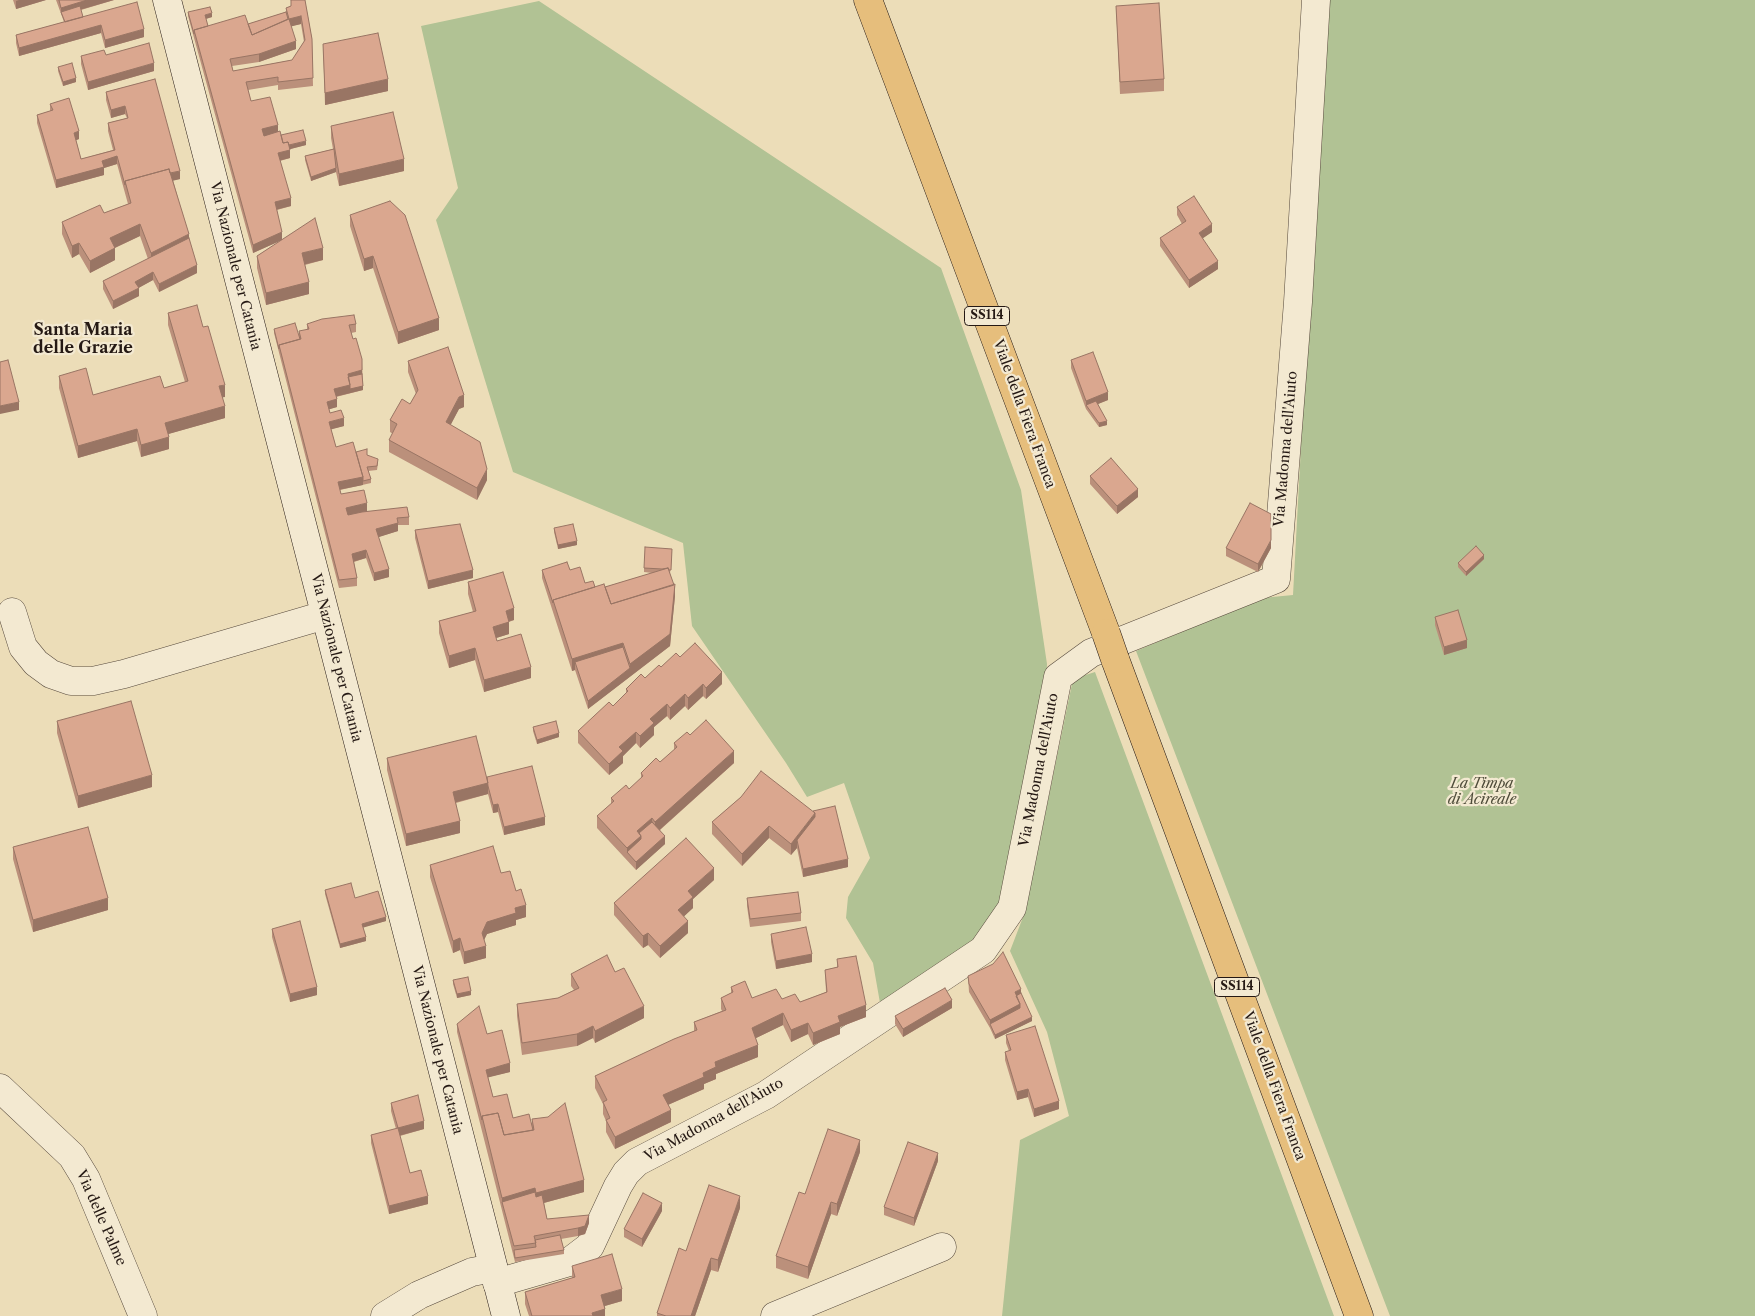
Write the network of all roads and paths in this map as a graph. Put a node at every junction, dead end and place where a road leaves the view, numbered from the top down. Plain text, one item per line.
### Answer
1 (167, 0) edge
2 (868, 0) edge
3 (1316, 0) edge
4 (12, 612) dead end
5 (325, 615) junction
6 (0, 1088) edge
7 (942, 1247) dead end
8 (495, 1276) junction
9 (143, 1316) edge
10 (385, 1316) edge
11 (506, 1316) edge
12 (775, 1316) edge
13 (1359, 1316) edge

1 - 5 street, Via Nazionale per Catania
2 - 13 main road, Viale della Fiera Franca / SS114, bridge
3 - 8 street, Via Madonna dell'Aiuto
4 - 5 street
5 - 8 street, Via Nazionale per Catania
6 - 9 street, Via delle Palme
7 - 12 street
8 - 10 street
8 - 11 street, Via Nazionale per Catania

